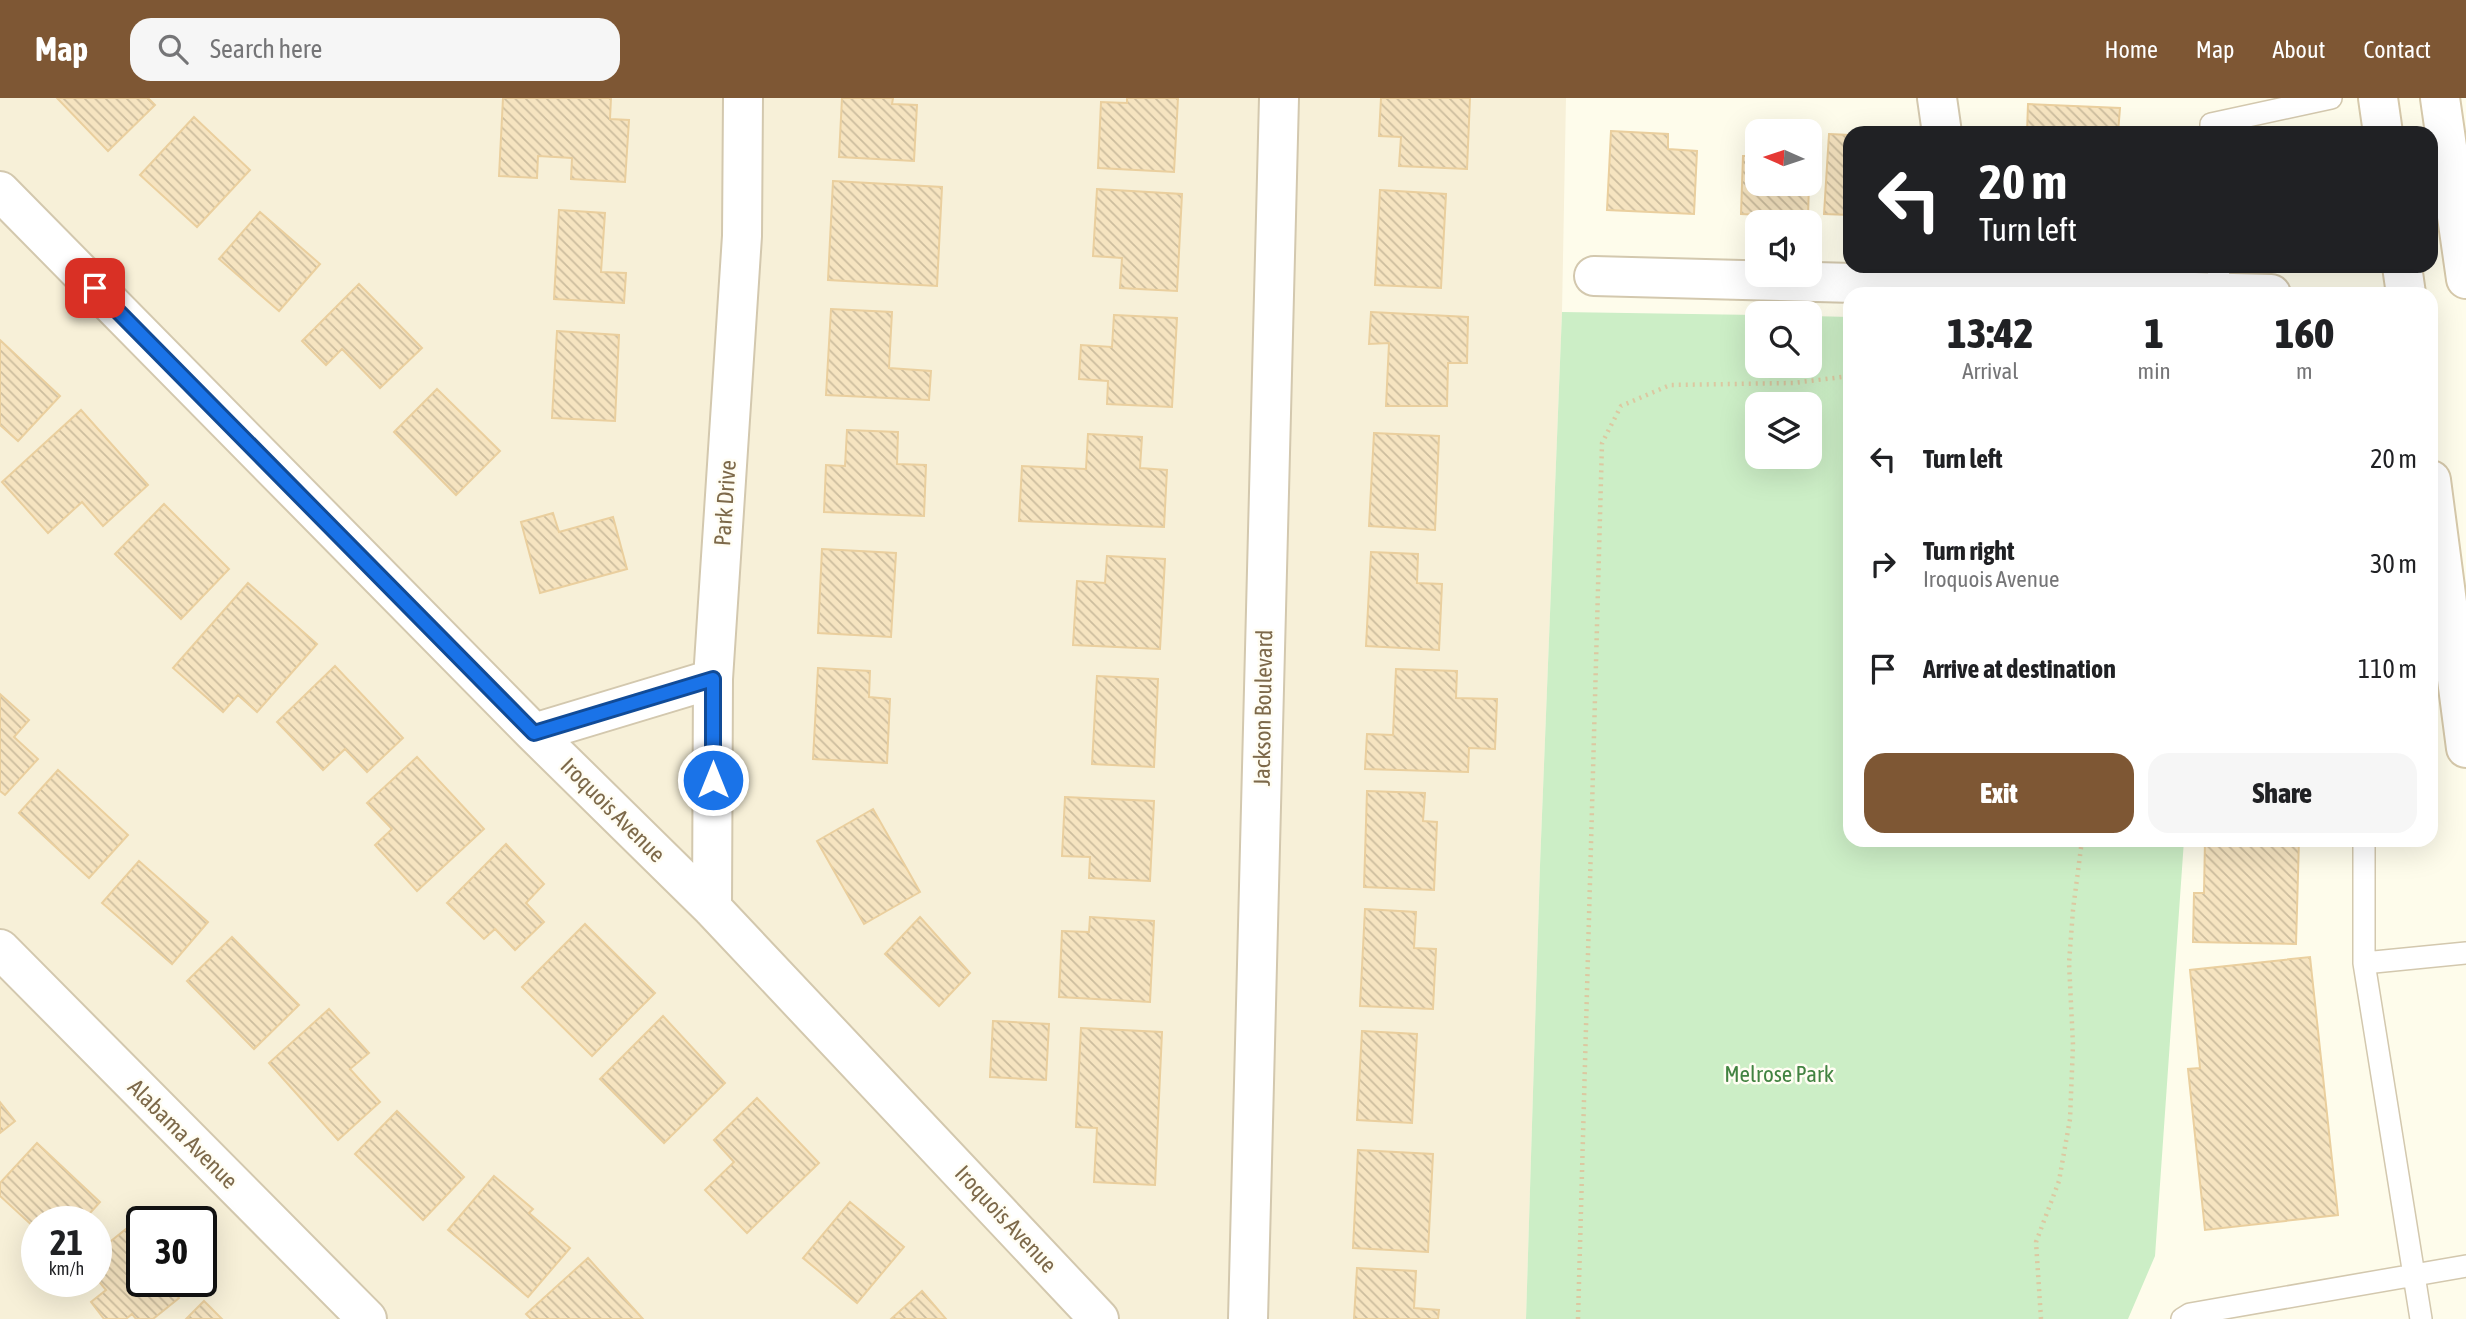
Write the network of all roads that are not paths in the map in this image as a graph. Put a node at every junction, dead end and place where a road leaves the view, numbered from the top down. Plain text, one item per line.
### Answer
1 (743, 98) edge
2 (1279, 98) edge
3 (1937, 98) edge
4 (2331, 98) edge
5 (2378, 98) edge
6 (2440, 98) edge
7 (1940, 126) edge
8 (2211, 126) edge
9 (2382, 126) edge
10 (0, 191) edge
11 (1594, 276) dead end
12 (1962, 276) edge
13 (2219, 279) edge
14 (2466, 279) edge
15 (2247, 287) edge
16 (2438, 594) edge
17 (2442, 658) edge
18 (713, 679) junction
19 (534, 733) junction
20 (2466, 748) edge
21 (2364, 847) edge
22 (712, 908) junction
23 (0, 949) edge
24 (2466, 953) edge
25 (2364, 963) junction
26 (2466, 1266) edge
27 (2414, 1275) junction
28 (367, 1319) edge
29 (1099, 1319) edge
30 (1248, 1319) edge
31 (2182, 1319) edge
32 (2421, 1319) edge

1 - 18 street, Park Drive
2 - 30 street, Jackson Boulevard
3 - 7 street
4 - 8 lane
5 - 9 street
6 - 14 street
10 - 19 street, Iroquois Avenue
11 - 12 street
12 - 13 street
13 - 15 street
16 - 17 street
17 - 20 street
18 - 19 street
18 - 22 street, Park Drive
19 - 22 street, Iroquois Avenue
21 - 25 lane
22 - 29 street, Iroquois Avenue
23 - 28 street, Alabama Avenue
24 - 25 lane
25 - 27 lane
26 - 27 lane
27 - 31 lane
27 - 32 lane

